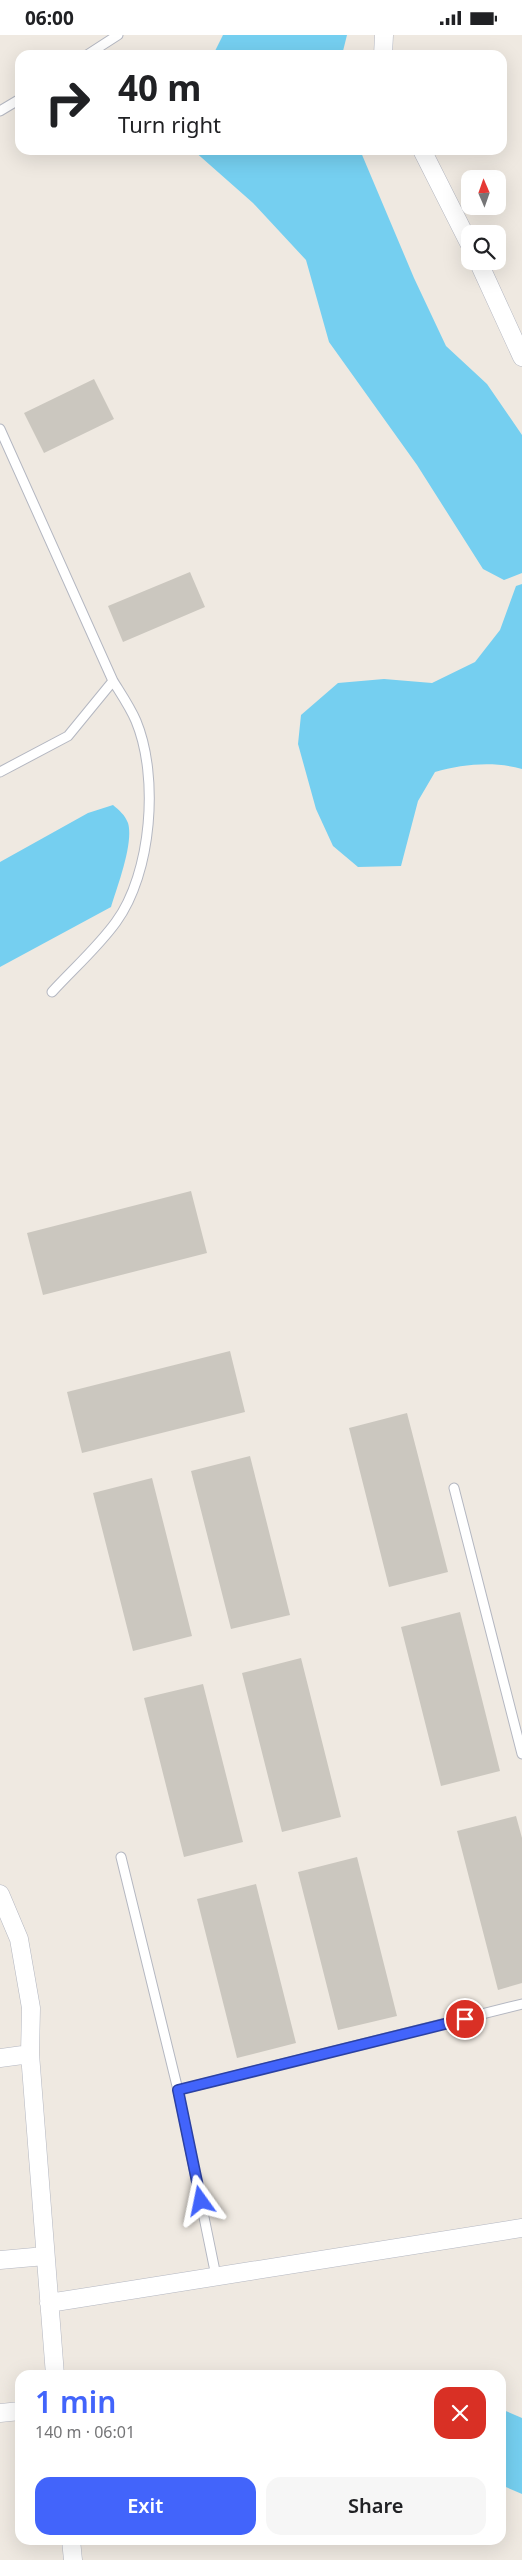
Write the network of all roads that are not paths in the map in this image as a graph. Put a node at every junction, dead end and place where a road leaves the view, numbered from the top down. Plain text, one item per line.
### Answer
1 (118, 35) edge
2 (384, 35) edge
3 (95, 50) edge
4 (382, 50) edge
5 (15, 102) edge
6 (0, 111) edge
7 (425, 155) edge
8 (461, 227) edge
9 (482, 270) edge
10 (522, 357) edge
11 (0, 429) edge
12 (113, 681) junction
13 (0, 772) edge
14 (52, 992) dead end
15 (454, 1488) dead end
16 (522, 1754) edge
17 (121, 1857) dead end
18 (0, 1894) edge
19 (522, 2004) edge
20 (30, 2054) junction
21 (0, 2058) edge
22 (178, 2090) junction
23 (522, 2228) edge
24 (45, 2256) junction
25 (0, 2260) edge
26 (216, 2276) junction
27 (49, 2303) junction
28 (56, 2370) edge
29 (15, 2412) edge
30 (0, 2413) edge
31 (72, 2545) edge
32 (73, 2560) edge

1 - 3 lane
2 - 4 street
5 - 6 lane
7 - 8 street
9 - 10 street
11 - 12 lane
12 - 13 lane
12 - 14 lane
15 - 16 lane
17 - 22 lane
18 - 20 street
19 - 22 lane
20 - 21 street
20 - 24 street
22 - 26 lane
23 - 26 street
24 - 25 street
24 - 27 street
26 - 27 street
27 - 28 street
29 - 30 street
31 - 32 street

